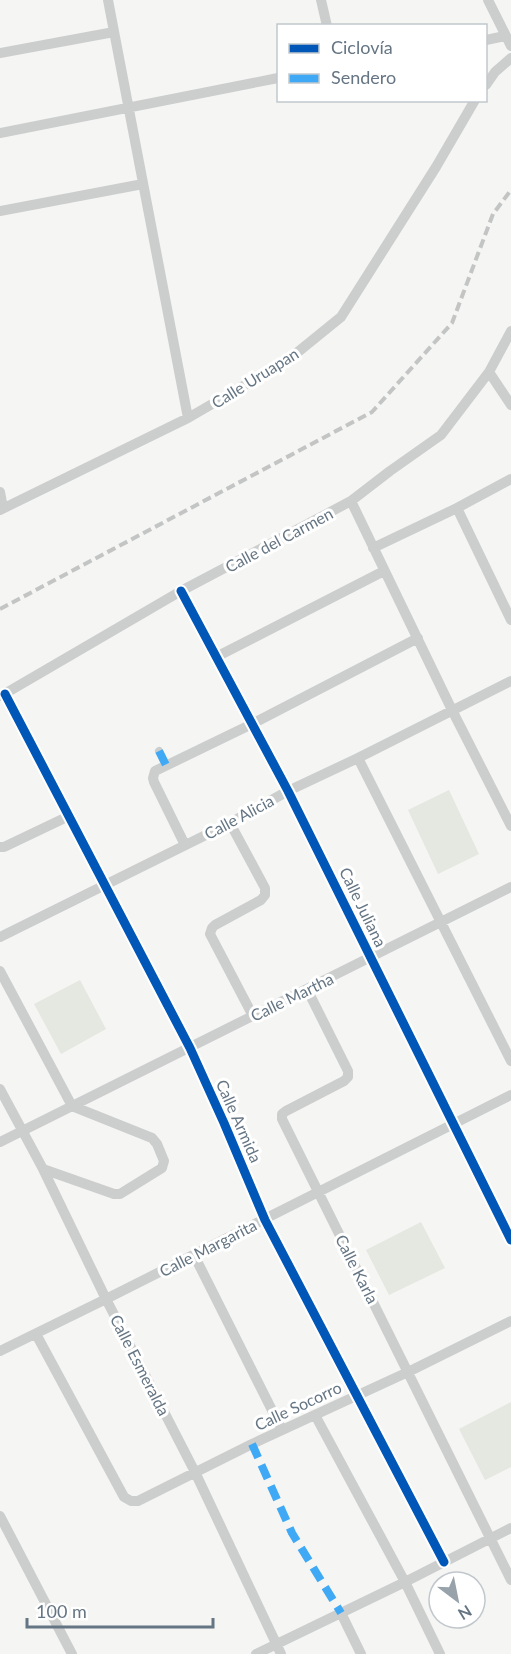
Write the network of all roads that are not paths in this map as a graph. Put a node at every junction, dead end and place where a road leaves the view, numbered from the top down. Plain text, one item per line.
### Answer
1 (108, 0) edge
2 (321, 0) edge
3 (490, 1) edge
4 (327, 24) edge
5 (114, 32) junction
6 (487, 40) edge
7 (508, 41) edge
8 (0, 53) edge
9 (511, 58) edge
10 (277, 78) edge
11 (487, 84) edge
12 (474, 102) edge
13 (129, 107) junction
14 (0, 133) edge
15 (143, 184) junction
16 (0, 211) edge
17 (511, 331) edge
18 (489, 372) junction
19 (511, 405) edge
20 (188, 418) junction
21 (511, 479) edge
22 (0, 492) edge
23 (351, 501) junction
24 (457, 508) junction
25 (2, 509) edge
26 (373, 548) junction
27 (384, 571) junction
28 (181, 591) junction
29 (511, 620) edge
30 (418, 638) junction
31 (216, 657) junction
32 (511, 681) edge
33 (2, 695) edge
34 (452, 710) junction
35 (252, 724) junction
36 (159, 752) dead end
37 (358, 758) junction
38 (166, 765) junction
39 (288, 791) junction
40 (69, 816) junction
41 (230, 823) junction
42 (511, 826) edge
43 (185, 845) junction
44 (0, 848) edge
45 (105, 884) junction
46 (511, 887) edge
47 (440, 922) junction
48 (0, 937) edge
49 (371, 957) junction
50 (0, 971) edge
51 (307, 989) junction
52 (253, 1016) junction
53 (190, 1048) junction
54 (511, 1061) edge
55 (0, 1089) edge
56 (511, 1095) edge
57 (72, 1106) junction
58 (453, 1124) junction
59 (22, 1131) junction
60 (0, 1142) edge
61 (43, 1169) junction
62 (318, 1192) junction
63 (265, 1220) junction
64 (511, 1240) edge
65 (194, 1255) junction
66 (106, 1299) junction
67 (511, 1322) edge
68 (36, 1334) junction
69 (0, 1351) edge
70 (408, 1372) junction
71 (357, 1395) junction
72 (315, 1415) junction
73 (282, 1430) junction
74 (195, 1473) junction
75 (0, 1516) edge
76 (511, 1528) edge
77 (490, 1538) junction
78 (444, 1562) junction
79 (511, 1580) edge
80 (405, 1582) junction
81 (341, 1613) junction
82 (278, 1649) edge
83 (72, 1654) edge
84 (256, 1654) edge
85 (361, 1654) edge
86 (440, 1654) edge

1 - 5 street
2 - 4 street
3 - 7 street
5 - 8 street
5 - 13 street
6 - 7 street
9 - 11 street
10 - 13 street
12 - 20 street, Calle Uruapan
13 - 14 street
13 - 15 street
15 - 16 street
15 - 20 street
17 - 18 street, Calle del Carmen
18 - 19 street
18 - 23 street, Calle del Carmen
20 - 25 street, Calle Uruapan
21 - 24 street
22 - 25 street
23 - 26 street
23 - 28 street, Calle del Carmen
24 - 26 street
24 - 29 street
26 - 27 street
27 - 30 street
27 - 31 street
28 - 31 street, Calle Juliana
28 - 33 street, Calle del Carmen
30 - 34 street
30 - 35 street
31 - 35 street, Calle Juliana
32 - 34 street, Calle Alicia
33 - 40 street, Calle Armida
34 - 37 street, Calle Alicia
34 - 42 street
35 - 38 street
35 - 39 street, Calle Juliana
36 - 38 street
37 - 39 street, Calle Alicia
37 - 47 street
38 - 43 street
39 - 41 street, Calle Alicia
39 - 49 street, Calle Juliana
40 - 44 street
40 - 45 street, Calle Armida
41 - 43 street, Calle Alicia
41 - 52 street
43 - 45 street, Calle Alicia
45 - 48 street, Calle Alicia
45 - 53 street, Calle Armida
46 - 47 street, Calle Martha
47 - 49 street, Calle Martha
47 - 54 street
49 - 51 street, Calle Martha
49 - 58 street, Calle Juliana
50 - 57 street
51 - 52 street, Calle Martha
51 - 62 street, Calle Karla
52 - 53 street, Calle Martha
53 - 57 street, Calle Martha
53 - 63 street, Calle Armida
55 - 59 street, Calle Esmeralda
56 - 58 street, Calle Margarita
57 - 59 street, Calle Martha
57 - 61 street
58 - 62 street, Calle Margarita
58 - 64 street, Calle Juliana
59 - 60 street, Calle Martha
59 - 61 street, Calle Esmeralda
61 - 66 street, Calle Esmeralda
62 - 63 street, Calle Margarita
62 - 70 street, Calle Karla
63 - 65 street, Calle Margarita
63 - 71 street, Calle Armida
65 - 66 street, Calle Margarita
65 - 73 street
66 - 68 street, Calle Margarita
66 - 74 street, Calle Esmeralda
67 - 70 street, Calle Socorro
68 - 69 street, Calle Margarita
68 - 74 street, Calle Socorro
70 - 71 street, Calle Socorro
70 - 77 street, Calle Karla
71 - 72 street, Calle Socorro
71 - 78 street, Calle Armida
72 - 73 street, Calle Socorro
72 - 80 street
73 - 74 street, Calle Socorro
74 - 82 street, Calle Esmeralda
75 - 83 street
76 - 77 street
77 - 78 street
77 - 79 street, Calle Karla
78 - 80 street
80 - 81 street
80 - 86 street
81 - 82 street
81 - 85 street
82 - 84 street

